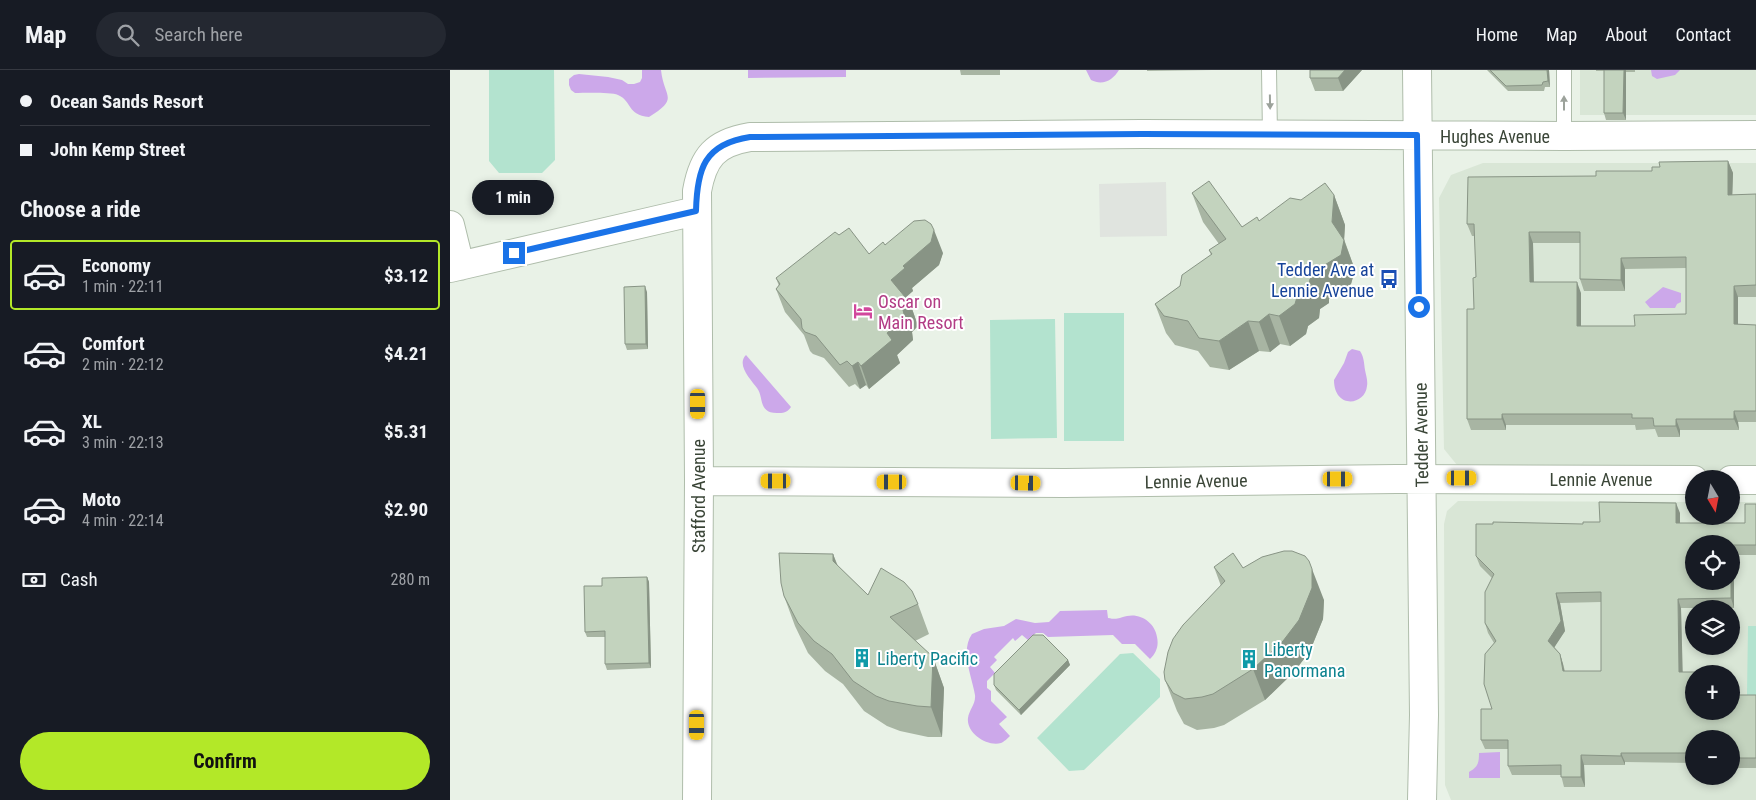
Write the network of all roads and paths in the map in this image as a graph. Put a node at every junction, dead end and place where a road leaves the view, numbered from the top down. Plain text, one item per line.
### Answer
1 (1269, 70) edge
2 (1417, 70) edge
3 (1564, 70) edge
4 (1270, 135) junction
5 (1417, 135) junction
6 (1756, 135) edge
7 (1564, 136) junction
8 (704, 164) joint
9 (696, 211) junction
10 (450, 225) edge
11 (455, 267) edge
12 (1421, 479) junction
13 (1685, 480) edge
14 (1740, 480) edge
15 (1756, 480) edge
16 (699, 481) junction
17 (696, 800) edge
18 (1422, 800) edge

1 -> 4 lane
2 - 5 street, Tedder Avenue
7 -> 3 lane
4 - 5 street, Hughes Avenue
4 - 8 street, Hughes Avenue
5 - 7 street, Hughes Avenue
5 - 12 street, Tedder Avenue
6 - 7 street, Hughes Avenue
8 - 9 street, Stafford Avenue
9 - 11 street
9 - 16 street, Stafford Avenue
10 - 11 street
12 - 13 street, Lennie Avenue
12 - 16 street, Lennie Avenue
12 - 18 street, Tedder Avenue
14 - 15 street
16 - 17 street, Stafford Avenue

